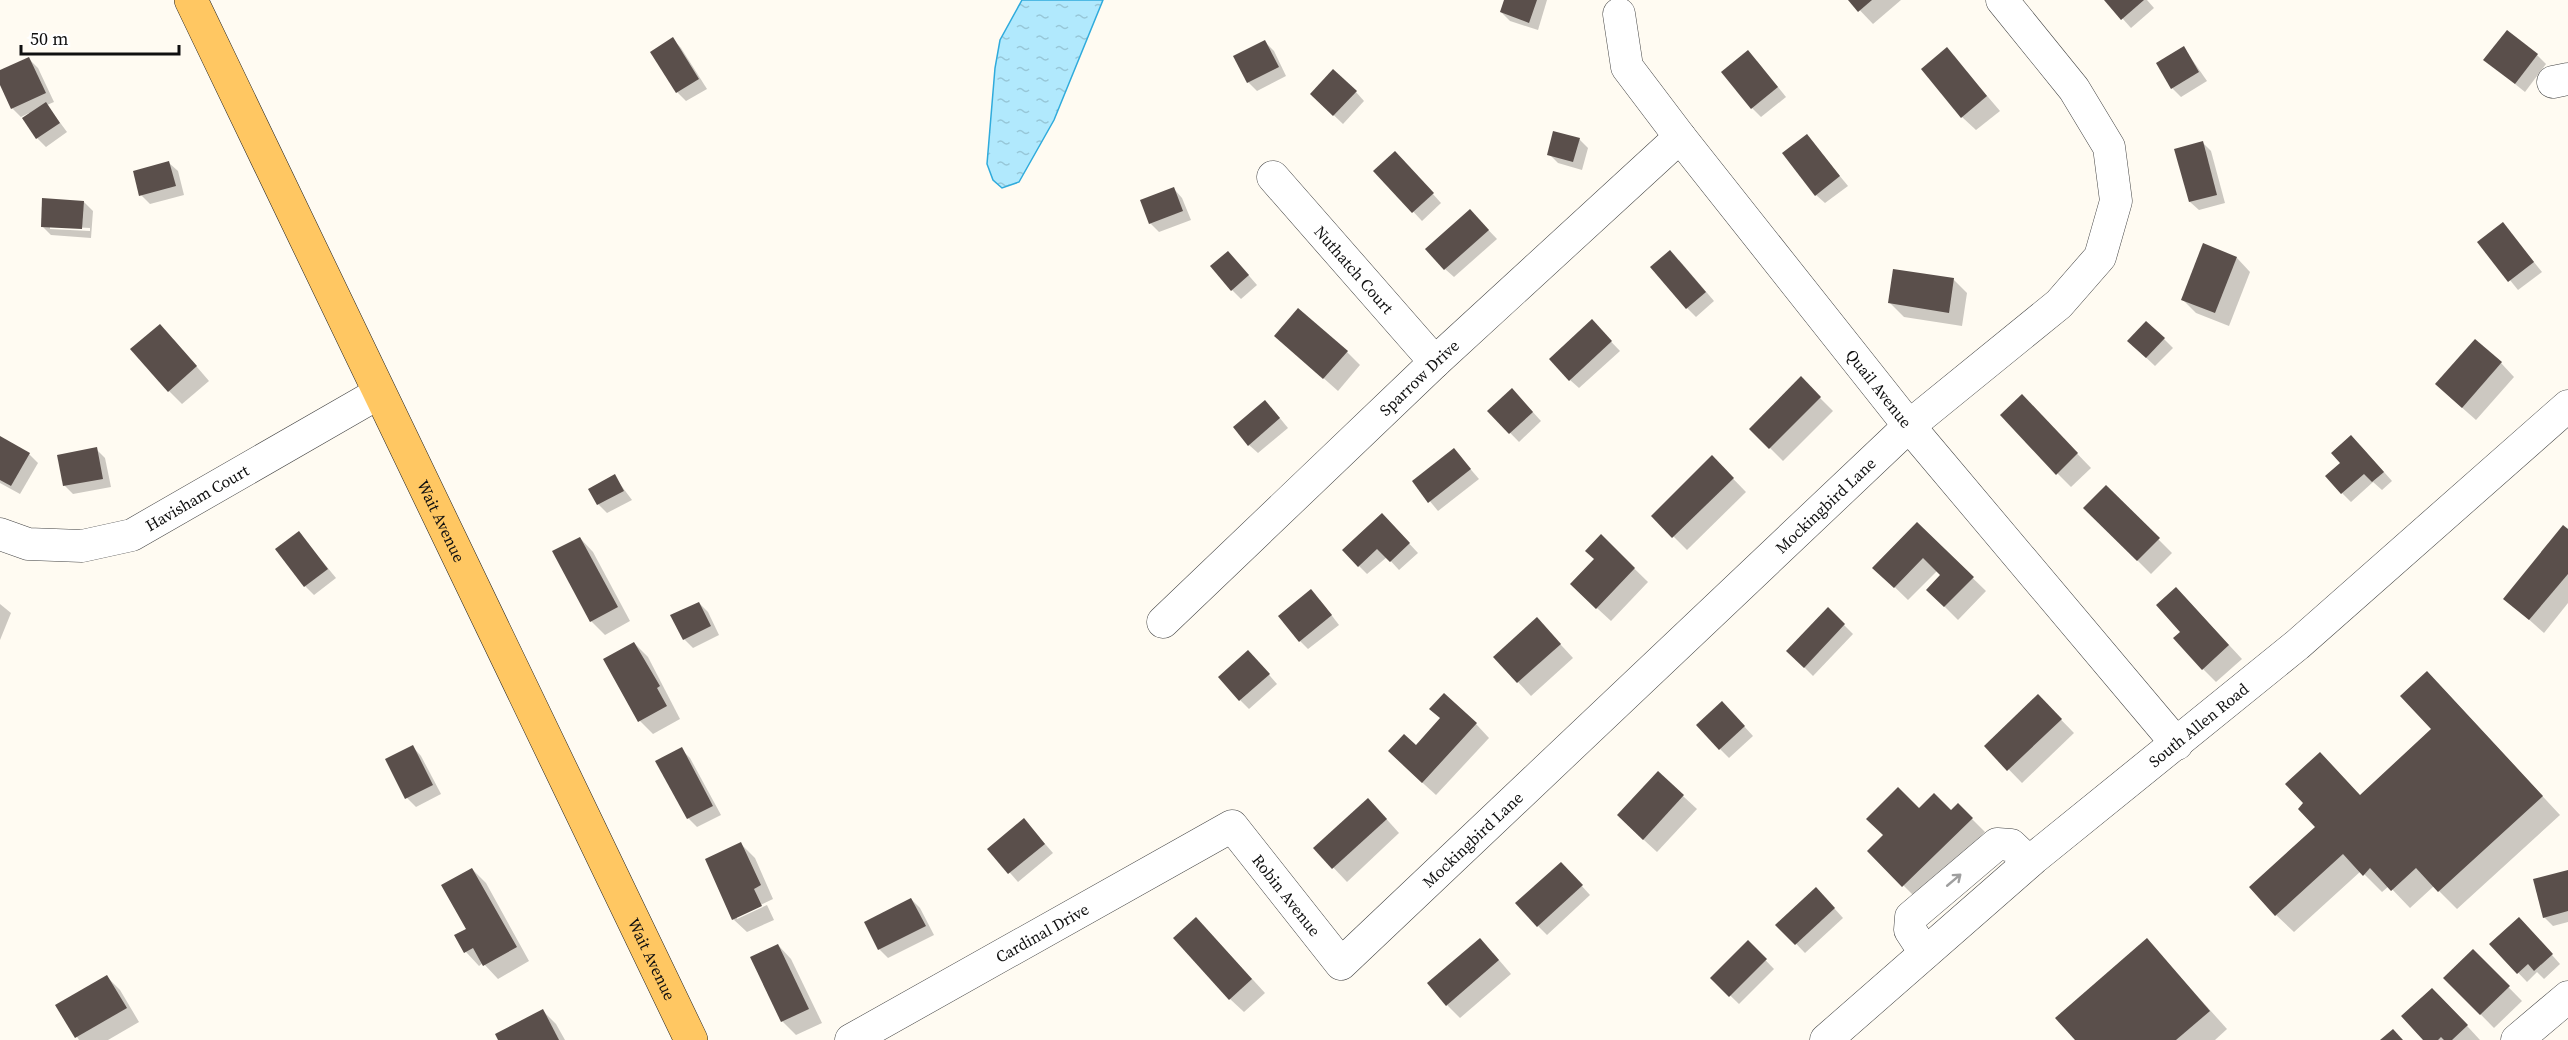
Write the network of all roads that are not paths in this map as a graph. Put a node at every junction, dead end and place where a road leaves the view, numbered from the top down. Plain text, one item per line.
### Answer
1 (191, 0) edge
2 (2002, 0) edge
3 (1619, 14) dead end
4 (1680, 137) junction
5 (1273, 177) dead end
6 (1435, 362) junction
7 (379, 393) junction
8 (2568, 406) edge
9 (1909, 426) junction
10 (0, 534) edge
11 (1163, 622) dead end
12 (2177, 744) junction
13 (1232, 826) joint
14 (2029, 862) junction
15 (1925, 953) junction
16 (1341, 964) joint
17 (2568, 997) edge
18 (692, 1040) edge
19 (851, 1040) edge
20 (1826, 1040) edge
21 (2517, 1040) edge

1 - 7 main road, Wait Avenue
2 - 9 street, Mockingbird Lane
3 - 4 street, Quail Avenue
4 - 6 street, Sparrow Drive
4 - 9 street, Quail Avenue
5 - 6 street, Nuthatch Court
6 - 11 street, Sparrow Drive
7 - 10 street, Havisham Court
7 - 18 main road, Wait Avenue
8 - 12 street, South Allen Road
9 - 12 street, Quail Avenue
9 - 16 street, Mockingbird Lane
12 - 14 street, South Allen Road
13 - 16 street, Robin Avenue
13 - 19 street, Cardinal Drive
14 - 15 street, South Allen Road
15 -> 14 street
15 - 20 street, South Allen Road
17 - 21 street

